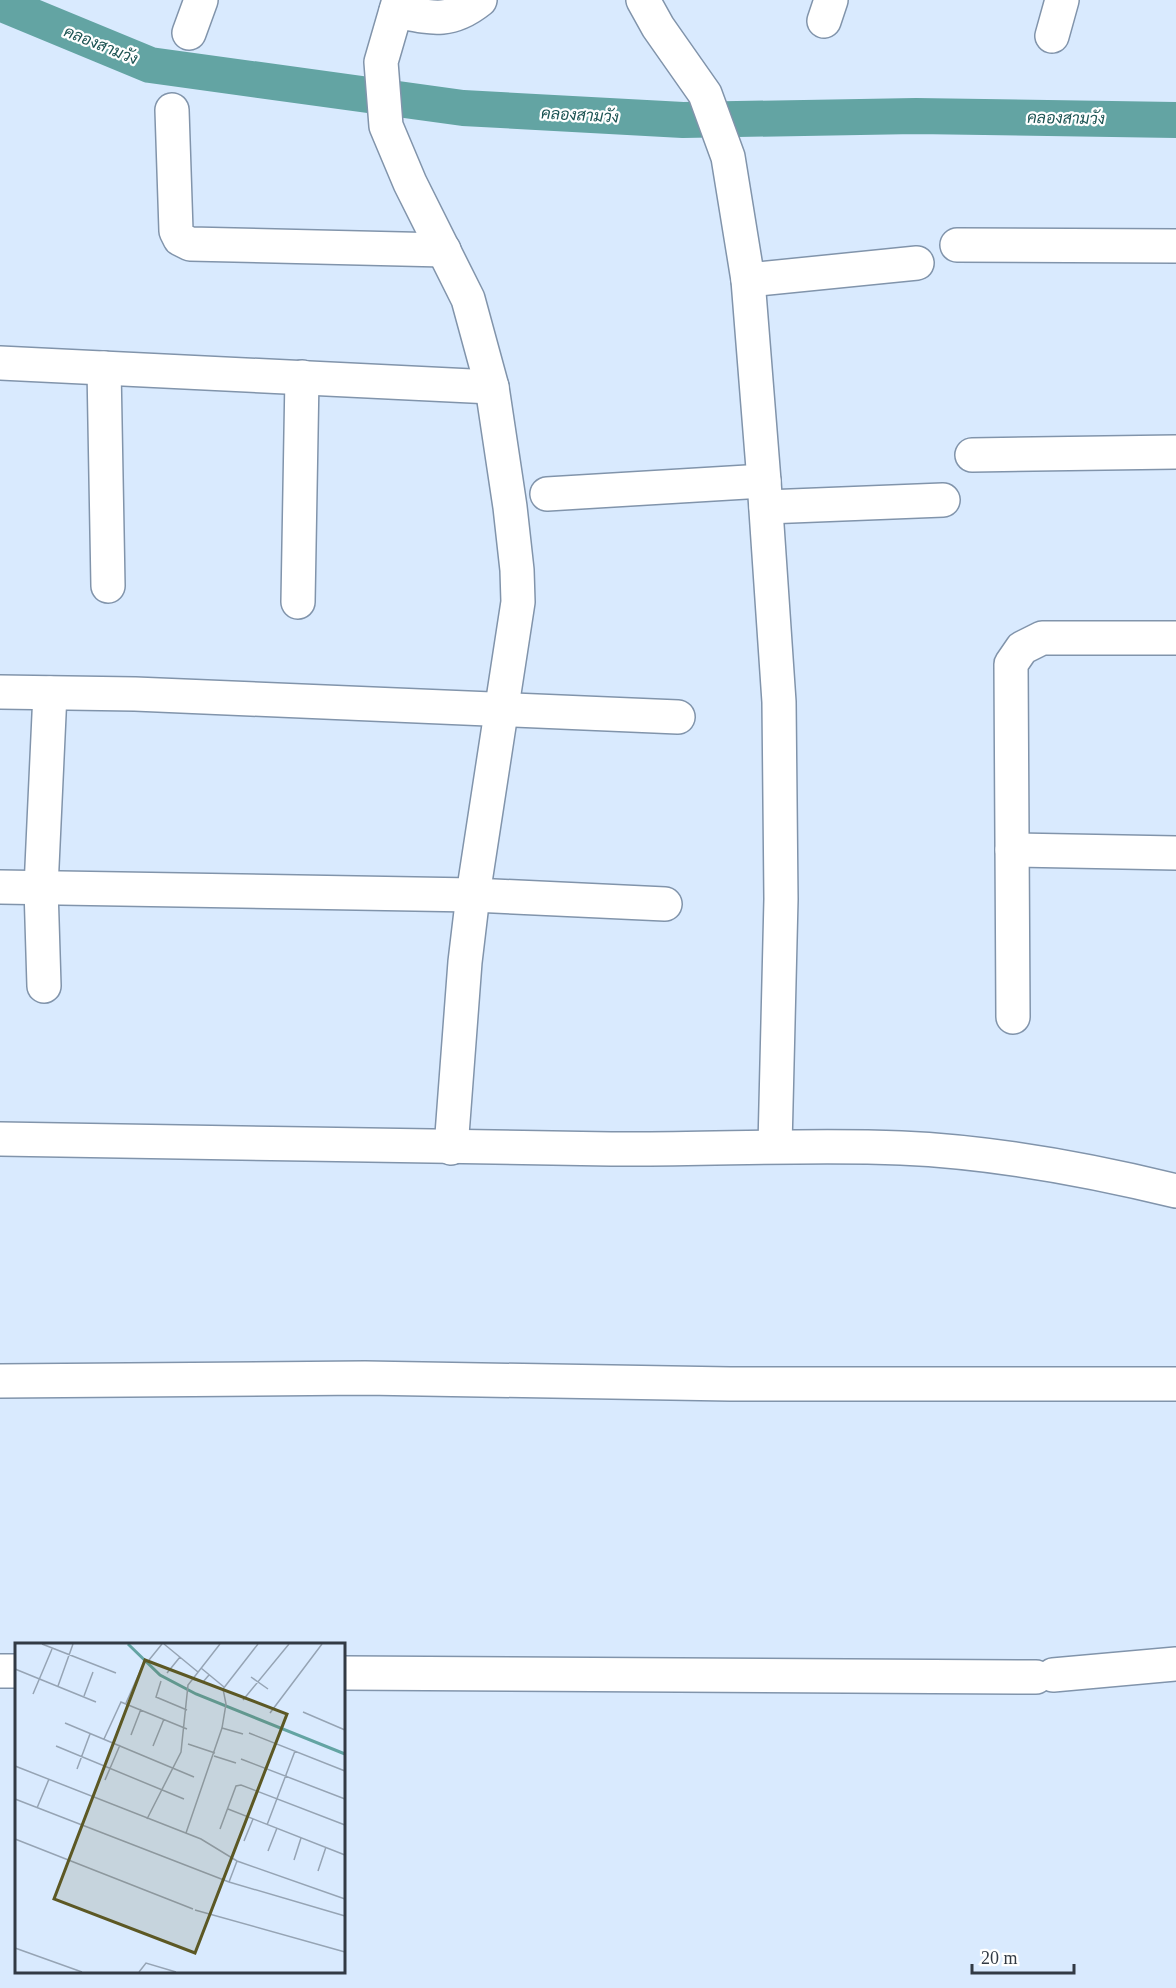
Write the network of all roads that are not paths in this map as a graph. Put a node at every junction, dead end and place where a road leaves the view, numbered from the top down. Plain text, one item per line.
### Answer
1 (201, 0) edge
2 (480, 0) edge
3 (643, 0) edge
4 (1062, 0) edge
5 (397, 6) edge
6 (189, 33) dead end
7 (1052, 36) dead end
8 (172, 110) dead end
9 (957, 245) dead end
10 (1176, 246) edge
11 (444, 250) junction
12 (917, 263) dead end
13 (748, 280) junction
14 (0, 363) edge
15 (104, 368) junction
16 (302, 377) junction
17 (492, 387) junction
18 (1176, 452) edge
19 (972, 455) dead end
20 (547, 494) dead end
21 (765, 494) junction
22 (943, 500) dead end
23 (108, 586) dead end
24 (298, 602) dead end
25 (1176, 638) edge
26 (0, 692) edge
27 (50, 693) junction
28 (501, 709) junction
29 (678, 717) dead end
30 (1012, 850) junction
31 (1176, 853) edge
32 (0, 887) edge
33 (41, 888) junction
34 (473, 896) junction
35 (665, 904) dead end
36 (44, 986) dead end
37 (1013, 1017) dead end
38 (0, 1139) edge
39 (775, 1146) junction
40 (451, 1148) junction
41 (1176, 1191) edge
42 (0, 1381) edge
43 (1176, 1384) edge
44 (1176, 1664) edge
45 (345, 1673) edge

1 - 6 street
2 - 5 street
3 - 13 street
4 - 7 street
5 - 11 street
8 - 11 street
9 - 10 street
11 - 17 street
12 - 13 street
13 - 21 street
14 - 15 street
15 - 16 street
15 - 23 street
16 - 17 street
16 - 24 street
17 - 28 street
18 - 19 street
20 - 21 street
21 - 22 street
21 - 39 street
25 - 30 street
26 - 27 street
27 - 28 street
27 - 33 street
28 - 29 street
28 - 34 street
30 - 31 street
30 - 37 street
32 - 33 street
33 - 34 street
33 - 36 street
34 - 35 street
34 - 40 street
38 - 40 street
39 - 40 street
39 - 41 street
42 - 43 street
44 - 45 street

